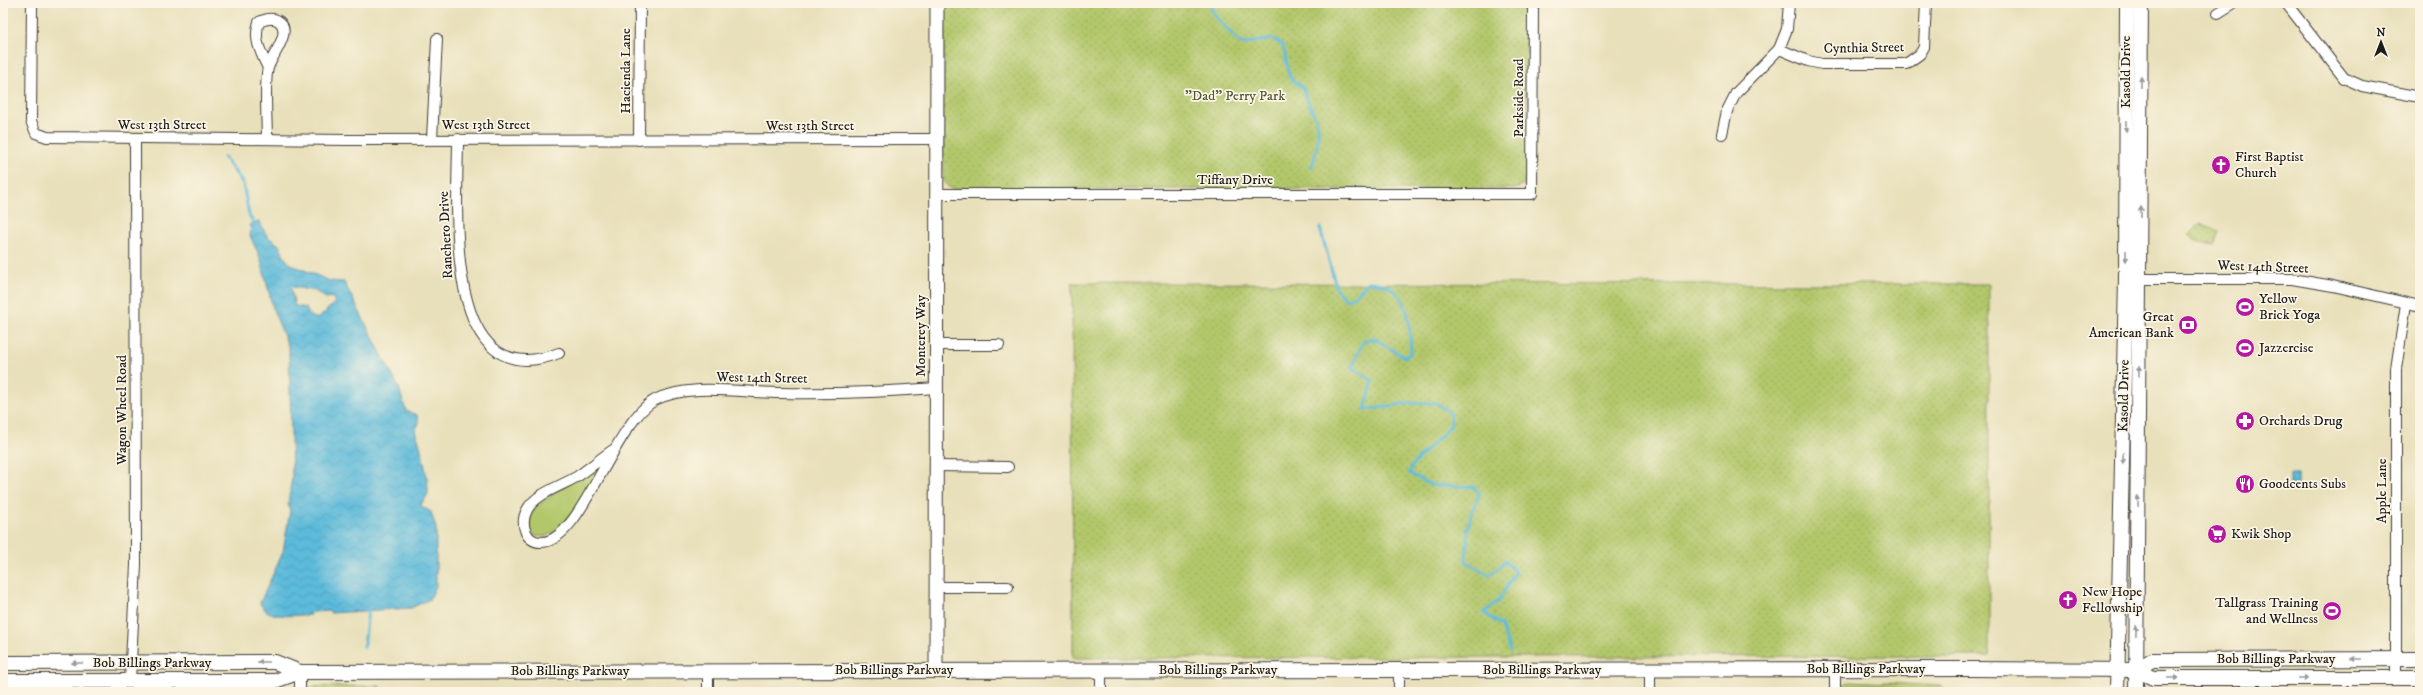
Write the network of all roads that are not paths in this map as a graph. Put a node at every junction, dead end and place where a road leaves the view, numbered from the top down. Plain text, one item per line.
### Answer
1 (32, 3) edge
2 (640, 3) edge
3 (937, 3) edge
4 (1533, 3) edge
5 (1789, 3) edge
6 (1926, 3) edge
7 (2127, 3) edge
8 (2141, 3) edge
9 (2234, 3) edge
10 (2286, 3) edge
11 (2218, 13) dead end
12 (437, 39) dead end
13 (1779, 49) junction
14 (268, 68) dead end
15 (2420, 97) edge
16 (1722, 134) dead end
17 (135, 138) junction
18 (267, 139) junction
19 (432, 139) junction
20 (458, 139) junction
21 (937, 139) junction
22 (639, 140) junction
23 (937, 194) junction
24 (1532, 194) joint
25 (2126, 279) junction
26 (2141, 279) junction
27 (2406, 304) junction
28 (2420, 306) edge
29 (937, 345) junction
30 (999, 346) dead end
31 (559, 352) dead end
32 (936, 388) junction
33 (613, 450) junction
34 (936, 466) junction
35 (1008, 466) dead end
36 (936, 587) junction
37 (1008, 587) dead end
38 (2396, 659) junction
39 (2420, 659) edge
40 (3, 663) edge
41 (130, 663) junction
42 (1835, 669) junction
43 (936, 670) junction
44 (1101, 670) junction
45 (1399, 670) junction
46 (1650, 670) junction
47 (2117, 670) junction
48 (2136, 670) junction
49 (708, 671) junction
50 (300, 672) junction
51 (2396, 678) junction
52 (2420, 678) edge
53 (3, 681) edge
54 (130, 681) junction
55 (198, 686) edge
56 (300, 692) edge
57 (708, 692) edge
58 (1101, 692) edge
59 (1399, 692) edge
60 (1650, 692) edge
61 (1835, 692) edge
62 (2117, 692) edge
63 (2136, 692) edge

1 - 17 street, West 13th Street
2 - 22 street, Hacienda Lane
3 - 21 street, Monterey Way
4 - 24 street, Parkside Road
5 - 13 street
6 - 13 street, Cynthia Street
7 -> 25 main road, Kasold Drive
26 -> 8 main road, Kasold Drive
9 - 11 street
10 - 15 street
12 - 19 street
13 - 16 street
14 - 18 street
17 - 18 street, West 13th Street
17 - 41 street, Wagon Wheel Road
18 - 19 street, West 13th Street
19 - 20 street, West 13th Street
20 - 22 street, West 13th Street
20 - 31 street, Ranchero Drive
21 - 22 street, West 13th Street
21 - 23 street, Monterey Way
23 - 24 street, Tiffany Drive
23 - 29 street, Monterey Way
25 - 26 street, West 14th Street
25 -> 47 main road, Kasold Drive
26 - 27 street, West 14th Street
48 -> 26 main road, Kasold Drive
27 - 28 street, West 14th Street
27 - 38 street, Apple Lane
29 - 30 street
29 - 32 street, Monterey Way
32 - 33 street, West 14th Street
32 - 34 street, Monterey Way
33 - 33 street, West 14th Street
34 - 35 street
34 - 36 street, Monterey Way
36 - 37 street
36 - 43 street, Monterey Way
38 - 39 main road, Bob Billings Parkway
38 -> 48 main road, Bob Billings Parkway
38 - 51 street, Apple Lane
41 -> 40 main road, Bob Billings Parkway
50 -> 41 main road, Bob Billings Parkway
41 - 54 street, Wagon Wheel Road
42 - 46 main road, Bob Billings Parkway
42 - 47 main road, Bob Billings Parkway
42 - 61 street
43 - 44 main road, Bob Billings Parkway
43 - 49 main road, Bob Billings Parkway
44 - 45 main road, Bob Billings Parkway
44 - 58 street
45 - 46 main road, Bob Billings Parkway
45 - 59 street
46 - 60 street
47 - 48 main road, Bob Billings Parkway
47 - 62 main road, Kasold Drive
48 -> 51 main road, Bob Billings Parkway
48 - 63 main road, Kasold Drive
49 - 50 main road, Bob Billings Parkway
49 - 57 street
50 - 55 main road, Bob Billings Parkway
50 - 56 street
51 - 52 main road, Bob Billings Parkway
53 - 54 main road, Bob Billings Parkway
54 - 55 main road, Bob Billings Parkway

